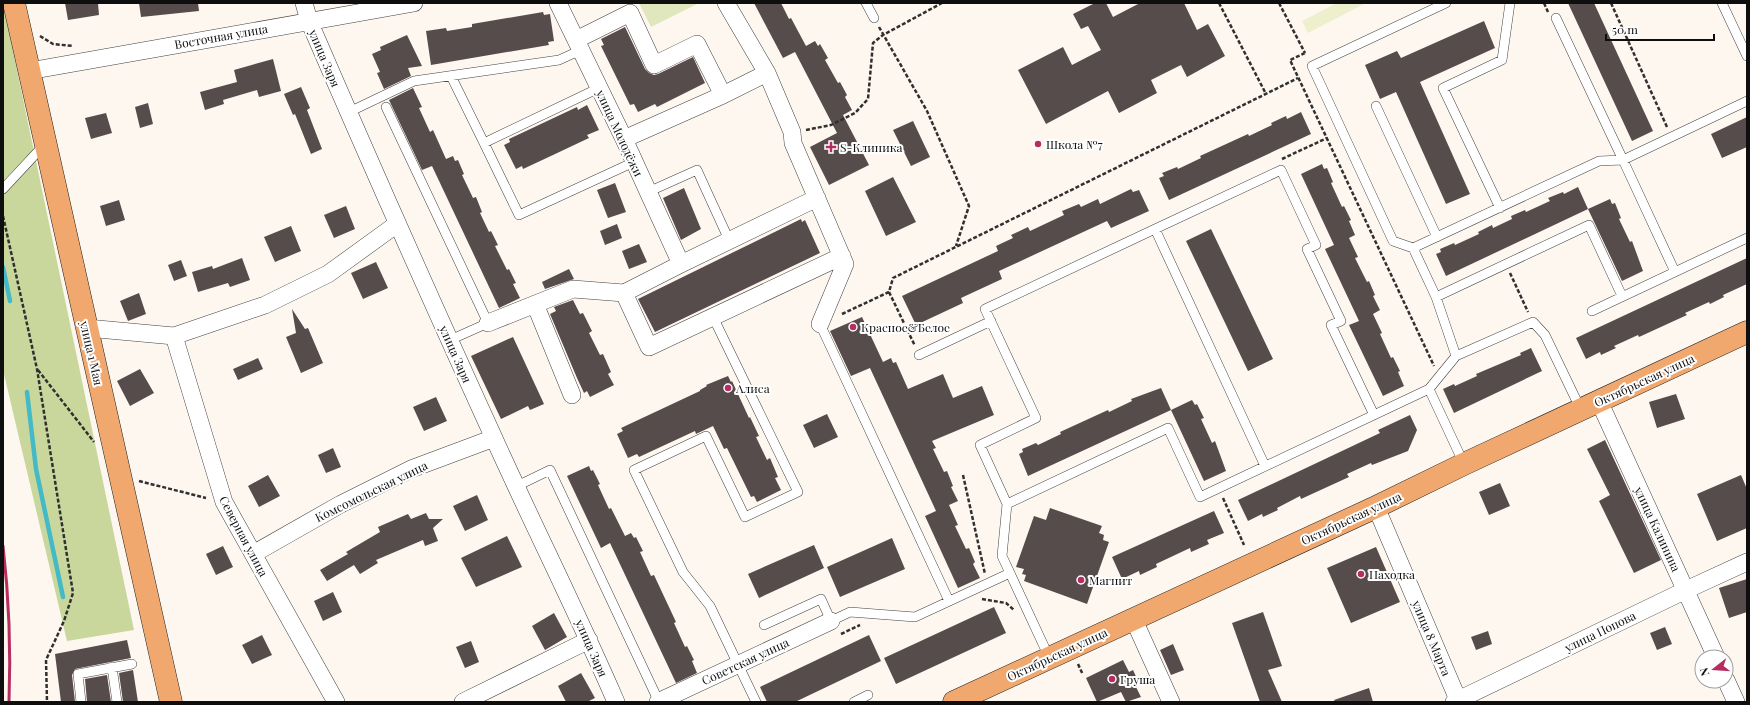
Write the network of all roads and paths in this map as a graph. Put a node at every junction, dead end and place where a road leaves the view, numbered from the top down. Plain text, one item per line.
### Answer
1 (14, 3) edge
2 (304, 3) edge
3 (414, 3) edge
4 (558, 3) edge
5 (726, 3) edge
6 (866, 3) edge
7 (942, 3) edge
8 (1219, 3) edge
9 (1279, 3) edge
10 (1446, 3) edge
11 (1510, 3) edge
12 (1611, 3) edge
13 (1722, 3) edge
14 (874, 18) joint
15 (1556, 18) dead end
16 (309, 21) junction
17 (38, 32) dead end
18 (883, 35) junction
19 (578, 45) junction
20 (78, 46) dead end
21 (1305, 53) junction
22 (1747, 56) edge
23 (1312, 66) junction
24 (29, 71) junction
25 (767, 73) junction
26 (451, 76) junction
27 (1298, 78) junction
28 (599, 88) junction
29 (1266, 94) junction
30 (723, 95) junction
31 (1747, 101) edge
32 (1376, 106) dead end
33 (386, 107) dead end
34 (349, 112) junction
35 (792, 132) junction
36 (1671, 137) junction
37 (624, 139) junction
38 (484, 143) junction
39 (46, 144) junction
40 (1622, 160) junction
41 (634, 162) junction
42 (3, 189) edge
43 (648, 192) junction
44 (816, 198) junction
45 (1500, 208) junction
46 (3, 216) edge
47 (396, 224) junction
48 (1155, 229) junction
49 (1437, 237) junction
50 (1747, 238) edge
51 (729, 240) junction
52 (956, 247) junction
53 (1414, 248) junction
54 (842, 256) junction
55 (681, 264) junction
56 (1506, 264) junction
57 (1675, 272) junction
58 (889, 292) junction
59 (624, 293) junction
60 (1622, 296) junction
61 (1436, 297) junction
62 (535, 304) junction
63 (1592, 310) dead end
64 (713, 317) junction
65 (990, 321) junction
66 (1533, 322) junction
67 (488, 324) junction
68 (820, 324) junction
69 (87, 328) junction
70 (1747, 332) edge
71 (174, 336) junction
72 (450, 340) junction
73 (919, 355) joint
74 (1456, 356) junction
75 (37, 369) junction
76 (1439, 377) junction
77 (1429, 389) junction
78 (572, 395) dead end
79 (1590, 405) junction
80 (1374, 415) junction
81 (494, 438) junction
82 (95, 444) dead end
83 (1464, 464) junction
84 (1265, 466) junction
85 (963, 475) dead end
86 (120, 476) junction
87 (517, 486) junction
88 (1218, 488) junction
89 (224, 502) junction
90 (1007, 504) junction
91 (1376, 507) junction
92 (1244, 545) dead end
93 (253, 554) junction
94 (1747, 562) edge
95 (1010, 573) junction
96 (987, 584) junction
97 (1686, 590) junction
98 (990, 599) dead end
99 (949, 601) junction
100 (1133, 618) junction
101 (831, 621) junction
102 (764, 625) dead end
103 (589, 640) junction
104 (1712, 649) edge
105 (1050, 657) junction
106 (132, 664) dead end
107 (738, 665) junction
108 (112, 667) junction
109 (1730, 689) edge
110 (868, 695) dead end
111 (1457, 701) edge
112 (47, 702) edge
113 (81, 702) edge
114 (117, 702) edge
115 (171, 702) edge
116 (336, 702) edge
117 (463, 702) edge
118 (616, 702) edge
119 (659, 702) edge
120 (756, 702) edge
121 (854, 702) edge
122 (954, 702) edge
123 (1171, 702) edge
124 (1736, 702) edge

1 - 24 main road, улица 1 Мая
2 - 16 street, улица Заря
3 - 16 street, Восточная улица
4 - 19 street, улица Молодёжи
5 - 25 street
6 - 14 lane
7 - 18 path
8 - 29 path
9 - 21 path
10 - 23 lane
11 - 45 lane
12 - 36 path
13 - 22 lane
14 - 18 path
15 - 40 lane
16 - 24 street, Восточная улица
16 - 34 street, улица Заря
17 - 20 path
18 - 35 path
18 - 52 path
19 - 26 lane
19 - 28 street, улица Молодёжи
19 - 30 street
21 - 23 path
21 - 27 path
23 - 53 lane
24 - 39 main road, улица 1 Мая
25 - 30 street
25 - 35 street
26 - 34 lane
26 - 38 lane
27 - 29 path
27 - 76 path
28 - 37 street, улица Молодёжи
28 - 38 lane
29 - 52 path
30 - 37 street
31 - 36 lane
32 - 49 lane
33 - 67 lane
34 - 47 street, улица Заря
35 - 44 street
36 - 40 lane
37 - 41 street, улица Молодёжи
38 - 41 lane
39 - 42 lane
39 - 69 main road, улица 1 Мая
40 - 45 lane
40 - 57 lane
41 - 43 street, улица Молодёжи
43 - 51 lane
43 - 55 street, улица Молодёжи
44 - 51 street
44 - 54 street
45 - 49 lane
46 - 75 path
47 - 71 street
47 - 72 street, улица Заря
48 - 65 lane
48 - 80 lane
48 - 84 lane
49 - 53 lane
50 - 57 lane
51 - 55 street
52 - 58 path
53 - 61 lane
54 - 64 street
54 - 68 street
55 - 59 street
56 - 60 lane
56 - 61 lane
56 - 66 path
57 - 60 lane
58 - 68 path
58 - 73 path
59 - 62 street
59 - 64 street
60 - 63 lane
61 - 74 lane
62 - 67 street
62 - 78 street
64 - 107 lane
65 - 73 lane
65 - 90 lane
66 - 74 lane
66 - 79 lane
67 - 72 lane
68 - 99 lane
69 - 71 street
69 - 86 main road, улица 1 Мая
70 - 79 main road, Октябрьская улица
71 - 89 street, Северная улица
72 - 81 street, улица Заря
74 - 76 lane
75 - 82 path
75 - 112 path
76 - 77 lane
77 - 80 lane
77 - 83 lane
79 - 83 main road, Октябрьская улица
79 - 97 street, улица Калинина
80 - 84 lane
81 - 87 street, улица Заря
81 - 93 street, Комсомольская улица
83 - 91 main road, Октябрьская улица
84 - 88 lane
85 - 96 path
86 - 89 path
86 - 115 main road, улица 1 Мая
87 - 103 street, улица Заря
87 - 119 lane
88 - 90 lane
88 - 92 path
89 - 93 street, Северная улица
90 - 95 lane
91 - 100 main road, Октябрьская улица
91 - 111 street, улица 8 Марта
93 - 116 street, Северная улица
94 - 97 street, улица Попова
95 - 96 lane
95 - 105 lane
96 - 98 path
96 - 99 lane
97 - 104 street, улица Калинина
97 - 111 street, улица Попова
99 - 101 lane
100 - 105 main road, Октябрьская улица
100 - 123 street
101 - 102 lane
101 - 107 street, Советская улица
103 - 117 street
103 - 118 street, улица Заря
105 - 122 main road, Октябрьская улица
106 - 108 lane
107 - 119 street, Советская улица
107 - 120 lane
108 - 113 lane
108 - 114 lane
109 - 124 street
110 - 121 lane

